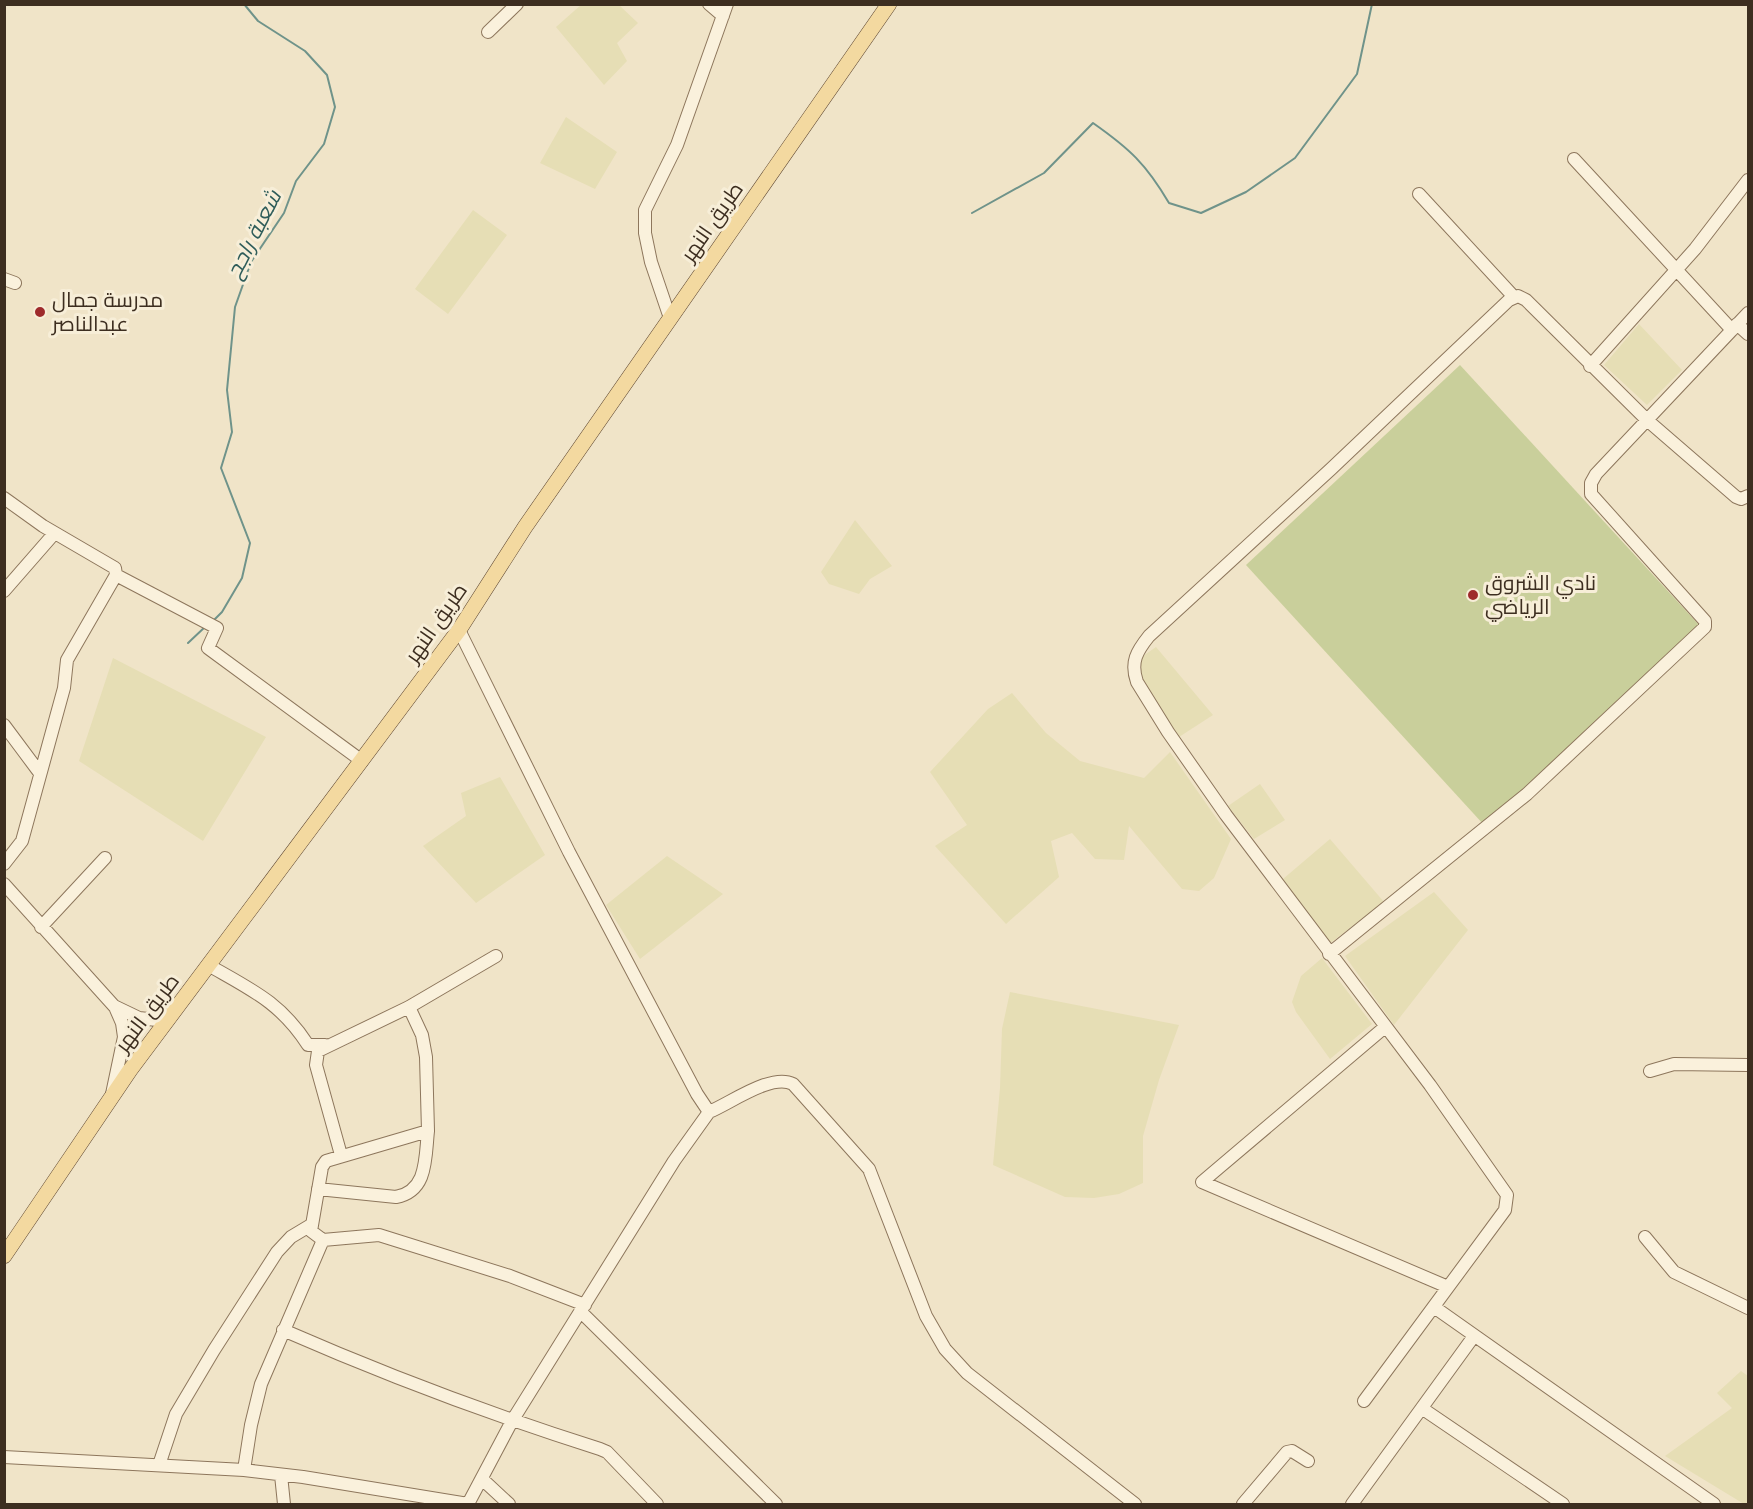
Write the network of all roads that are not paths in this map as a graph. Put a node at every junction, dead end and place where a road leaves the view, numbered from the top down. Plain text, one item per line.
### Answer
1 (517, 4) edge
2 (709, 4) edge
3 (889, 4) edge
4 (725, 10) edge
5 (488, 32) dead end
6 (1574, 159) dead end
7 (1749, 180) edge
8 (1419, 194) dead end
9 (1676, 269) junction
10 (1514, 297) junction
11 (1749, 313) edge
12 (670, 318) junction
13 (1735, 327) junction
14 (1749, 334) edge
15 (1590, 366) junction
16 (1647, 420) junction
17 (1749, 496) edge
18 (4, 498) edge
19 (52, 536) dead end
20 (116, 575) junction
21 (4, 591) edge
22 (459, 630) junction
23 (4, 725) edge
24 (362, 761) junction
25 (39, 772) junction
26 (105, 858) dead end
27 (4, 864) edge
28 (4, 884) edge
29 (41, 927) junction
30 (1329, 954) junction
31 (496, 956) dead end
32 (210, 966) junction
33 (114, 1006) junction
34 (409, 1007) junction
35 (166, 1021) junction
36 (1385, 1027) junction
37 (328, 1045) junction
38 (1749, 1065) edge
39 (1650, 1071) dead end
40 (110, 1100) junction
41 (709, 1112) junction
42 (428, 1131) junction
43 (341, 1155) junction
44 (318, 1190) junction
45 (311, 1225) junction
46 (1645, 1237) dead end
47 (323, 1240) junction
48 (4, 1256) edge
49 (1448, 1287) junction
50 (1434, 1307) junction
51 (583, 1308) junction
52 (1749, 1308) edge
53 (283, 1330) junction
54 (1474, 1336) junction
55 (1364, 1401) dead end
56 (1423, 1409) junction
57 (512, 1421) junction
58 (4, 1457) edge
59 (1308, 1461) dead end
60 (159, 1464) junction
61 (244, 1470) junction
62 (281, 1475) junction
63 (482, 1479) junction
64 (284, 1504) edge
65 (468, 1504) edge
66 (509, 1504) edge
67 (657, 1504) edge
68 (776, 1504) edge
69 (1135, 1504) edge
70 (1243, 1504) edge
71 (1352, 1504) edge
72 (1563, 1504) edge
73 (1714, 1504) edge

1 - 5 street
2 - 4 street
3 - 12 main road, طريق النهر
4 - 12 street
6 - 9 street
7 - 9 street
8 - 10 street
9 - 13 street
9 - 15 street
10 - 15 street
10 - 30 street
11 - 13 street
12 - 22 main road, طريق النهر
13 - 14 street
13 - 16 street
15 - 16 street
16 - 17 street
16 - 30 street
18 - 20 street
19 - 21 street
20 - 24 street
20 - 25 street
22 - 24 main road, طريق النهر
22 - 41 street
23 - 25 street
24 - 32 main road, طريق النهر
25 - 27 street
26 - 29 street
28 - 29 street
29 - 33 street
30 - 36 street
31 - 34 street
32 - 35 main road, طريق النهر
32 - 37 street
33 - 35 street
33 - 40 street
34 - 37 street
34 - 42 street
35 - 40 main road, طريق النهر
36 - 49 street
36 - 49 street
37 - 43 street
38 - 39 street
40 - 48 main road, طريق النهر
41 - 51 street
41 - 69 street
42 - 43 street
42 - 44 street
43 - 44 street
44 - 45 street
45 - 47 street
45 - 60 street
46 - 52 street
47 - 51 street
47 - 53 street
49 - 50 street
50 - 54 street
50 - 55 street
51 - 57 street
51 - 68 street
53 - 57 street
53 - 61 street
54 - 56 street
54 - 73 street
56 - 71 street
56 - 72 street
57 - 63 street
57 - 67 street
58 - 60 street
59 - 70 street
60 - 61 street
61 - 62 street
62 - 64 street
62 - 65 street
63 - 65 street
63 - 66 street

